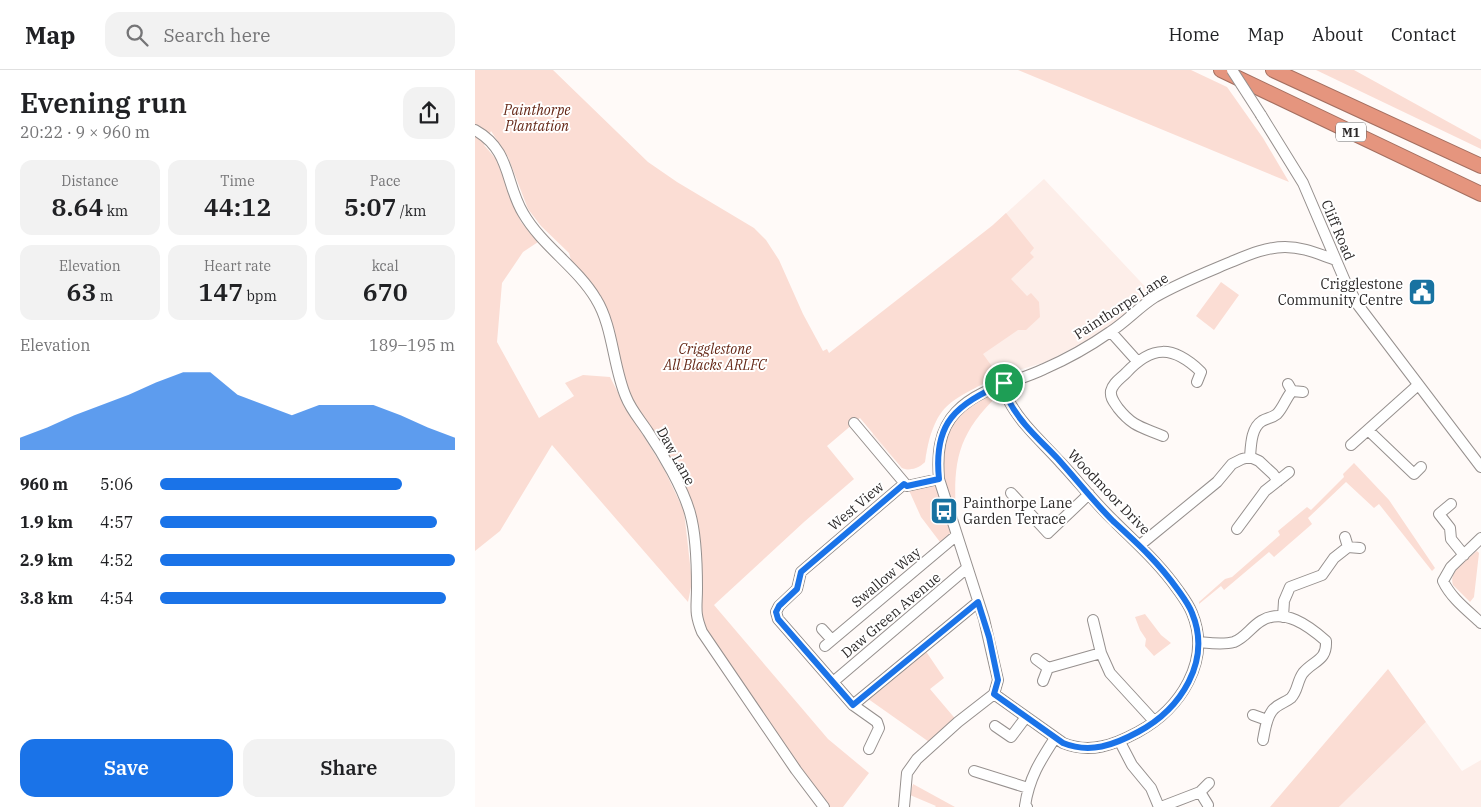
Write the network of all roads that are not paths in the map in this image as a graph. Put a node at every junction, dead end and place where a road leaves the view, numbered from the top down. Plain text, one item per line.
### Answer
1 (1221, 70) edge
2 (1232, 70) edge
3 (1273, 70) edge
4 (475, 130) edge
5 (1481, 166) edge
6 (1481, 194) edge
7 (1336, 260) junction
8 (1111, 332) junction
9 (1137, 361) junction
10 (1197, 382) dead end
11 (1004, 383) junction
12 (1418, 385) junction
13 (1303, 392) dead end
14 (854, 423) dead end
15 (1147, 429) junction
16 (1368, 430) junction
17 (1163, 436) dead end
18 (1143, 440) dead end
19 (1351, 445) dead end
20 (1250, 457) junction
21 (1421, 467) dead end
22 (1481, 467) edge
23 (1289, 472) dead end
24 (939, 479) junction
25 (1278, 481) junction
26 (904, 484) junction
27 (1011, 493) dead end
28 (1089, 494) junction
29 (1451, 504) dead end
30 (1428, 513) dead end
31 (1439, 514) junction
32 (1237, 529) dead end
33 (957, 534) junction
34 (1345, 537) dead end
35 (1481, 538) edge
36 (1140, 545) junction
37 (1348, 547) junction
38 (1359, 548) dead end
39 (1464, 555) junction
40 (967, 568) junction
41 (978, 602) junction
42 (1283, 617) junction
43 (1093, 620) dead end
44 (1481, 622) edge
45 (822, 629) dead end
46 (1199, 642) junction
47 (1101, 653) junction
48 (1036, 659) dead end
49 (1048, 668) junction
50 (1043, 681) dead end
51 (833, 682) junction
52 (994, 694) junction
53 (853, 705) junction
54 (1253, 715) dead end
55 (1026, 717) junction
56 (1267, 720) junction
57 (1154, 721) junction
58 (995, 726) dead end
59 (1055, 738) junction
60 (1263, 740) dead end
61 (1120, 742) junction
62 (869, 749) dead end
63 (975, 771) dead end
64 (1209, 783) dead end
65 (1028, 788) junction
66 (1200, 792) junction
67 (1207, 804) dead end
68 (824, 807) edge
69 (904, 807) edge
70 (1027, 807) edge
71 (1160, 807) edge

1 - 6 highway, M1
2 - 7 street, Cliff Road, bridge
3 - 5 highway, M1
4 - 68 street, Daw Lane
7 - 8 street, Painthorpe Lane
7 - 12 street, Cliff Road
8 - 9 street
8 - 11 street, Painthorpe Lane
9 - 10 street
9 - 15 street
11 - 24 street, Painthorpe Lane
11 - 28 street, Woodmoor Drive
12 - 16 street
12 - 22 street, Cliff Road
13 - 20 street
14 - 26 street
15 - 17 street
15 - 18 street
16 - 19 street
16 - 21 street
20 - 25 street
20 - 36 street
23 - 25 street
24 - 26 street
24 - 33 street, Painthorpe Lane
25 - 32 street
26 - 51 street, West View
27 - 28 street
28 - 36 street, Woodmoor Drive
29 - 31 street
30 - 31 street
31 - 39 street
33 - 40 street, Painthorpe Lane
33 - 45 street, Swallow Way
34 - 37 street
35 - 39 street
36 - 46 street, Woodmoor Drive
37 - 38 street
37 - 42 street
39 - 44 street
40 - 41 street, Painthorpe Lane
40 - 51 street, Daw Green Avenue
41 - 52 street, Painthorpe Lane
41 - 53 street
42 - 46 street
42 - 56 street
43 - 47 street
46 - 57 street, Woodmoor Drive
47 - 49 street
47 - 57 street
48 - 49 street
49 - 50 street
51 - 53 street
52 - 55 street, Woodmoor Drive
52 - 69 street
53 - 62 street
54 - 56 street
55 - 58 street
55 - 59 street, Woodmoor Drive
56 - 60 street
57 - 61 street, Woodmoor Drive
59 - 61 street, Woodmoor Drive
59 - 65 street
61 - 71 street
63 - 65 street
64 - 66 street
65 - 70 street
66 - 67 street
66 - 71 street

